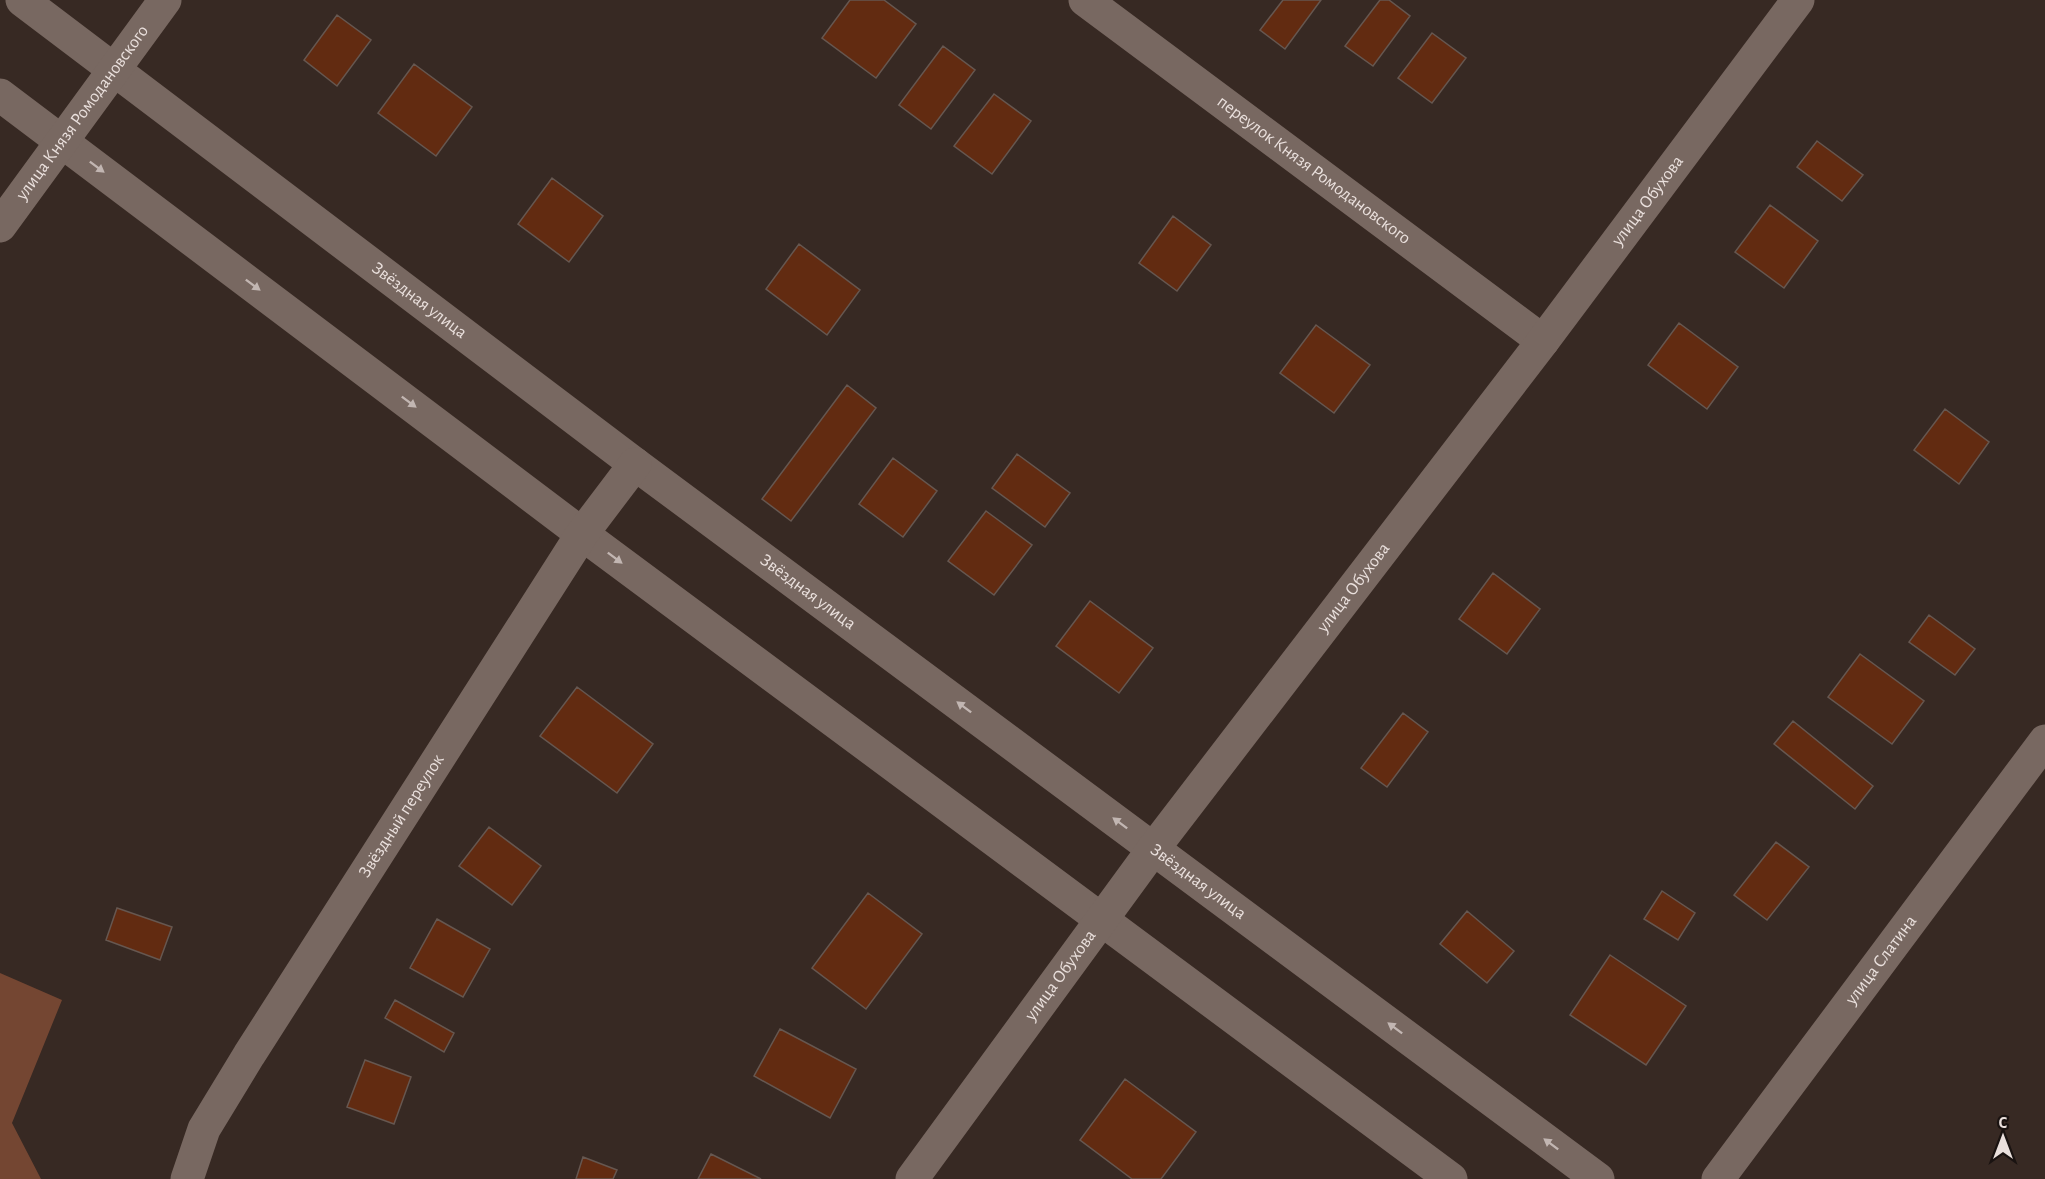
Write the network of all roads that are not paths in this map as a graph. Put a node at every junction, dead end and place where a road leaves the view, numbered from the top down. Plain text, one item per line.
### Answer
1 (22, 0) edge
2 (165, 0) edge
3 (1085, 0) edge
4 (1798, 0) edge
5 (115, 70) junction
6 (0, 95) edge
7 (62, 140) junction
8 (0, 226) edge
9 (1543, 341) junction
10 (635, 464) junction
11 (582, 534) junction
12 (2045, 741) edge
13 (1154, 848) junction
14 (1101, 919) junction
15 (187, 1179) edge
16 (912, 1179) edge
17 (1451, 1179) edge
18 (1598, 1179) edge
19 (1718, 1179) edge

1 - 5 street, Звёздная улица
2 - 5 street, улица Князя Ромодановского
3 - 9 street, переулок Князя Ромодановского
4 - 9 street, улица Обухова
5 - 7 street, улица Князя Ромодановского
5 - 10 street, Звёздная улица
6 - 7 street
7 - 8 street, улица Князя Ромодановского
7 -> 11 street
9 - 13 street, улица Обухова
10 - 11 street, Звёздный переулок
13 -> 10 street, Звёздная улица
11 -> 14 street
11 - 15 street, Звёздный переулок
12 - 19 street, улица Слатина
13 - 14 street, улица Обухова
18 -> 13 street, Звёздная улица
14 - 16 street, улица Обухова
14 - 17 street

